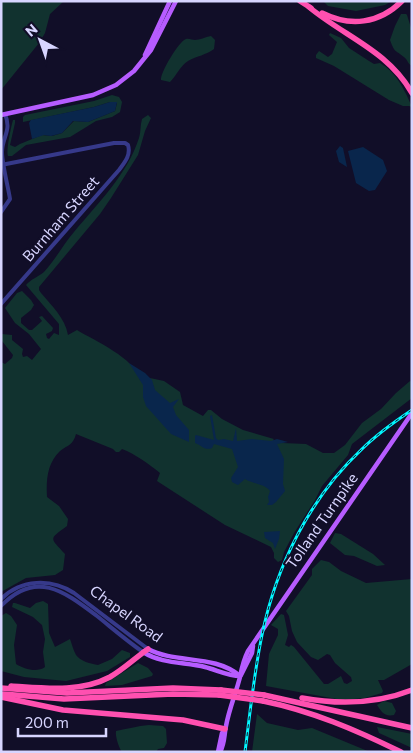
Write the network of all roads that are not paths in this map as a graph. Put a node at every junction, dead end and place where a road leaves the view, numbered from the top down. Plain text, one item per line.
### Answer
1 (170, 1) edge
2 (176, 1) edge
3 (300, 1) edge
4 (402, 1) edge
5 (309, 7) junction
6 (144, 58) junction
7 (412, 93) edge
8 (3, 114) edge
9 (3, 165) edge
10 (1, 212) edge
11 (1, 304) edge
12 (412, 412) edge
13 (74, 596) junction
14 (1, 599) edge
15 (1, 606) edge
16 (145, 651) junction
17 (240, 676) junction
18 (1, 687) edge
19 (412, 690) edge
20 (220, 692) junction
21 (1, 695) edge
22 (265, 697) junction
23 (412, 728) edge
24 (225, 729) junction
25 (219, 752) edge
26 (401, 752) edge

1 - 6 main road
2 - 6 main road
3 - 5 highway
4 - 5 highway
5 - 7 highway
6 - 8 main road
8 - 9 street
9 - 10 street
9 - 11 street, Burnham Street
12 - 17 main road, Tolland Turnpike
13 - 14 street, Chapel Road
13 - 15 street, Chapel Road
13 - 16 street, Chapel Road
16 - 17 main road, Chapel Road
16 - 18 highway
17 - 24 main road, Tolland Turnpike
18 - 20 highway
19 - 22 highway
20 - 21 highway
20 - 22 highway, bridge
21 - 24 highway
22 - 23 highway
22 - 26 highway
24 - 25 main road, Tolland Turnpike

